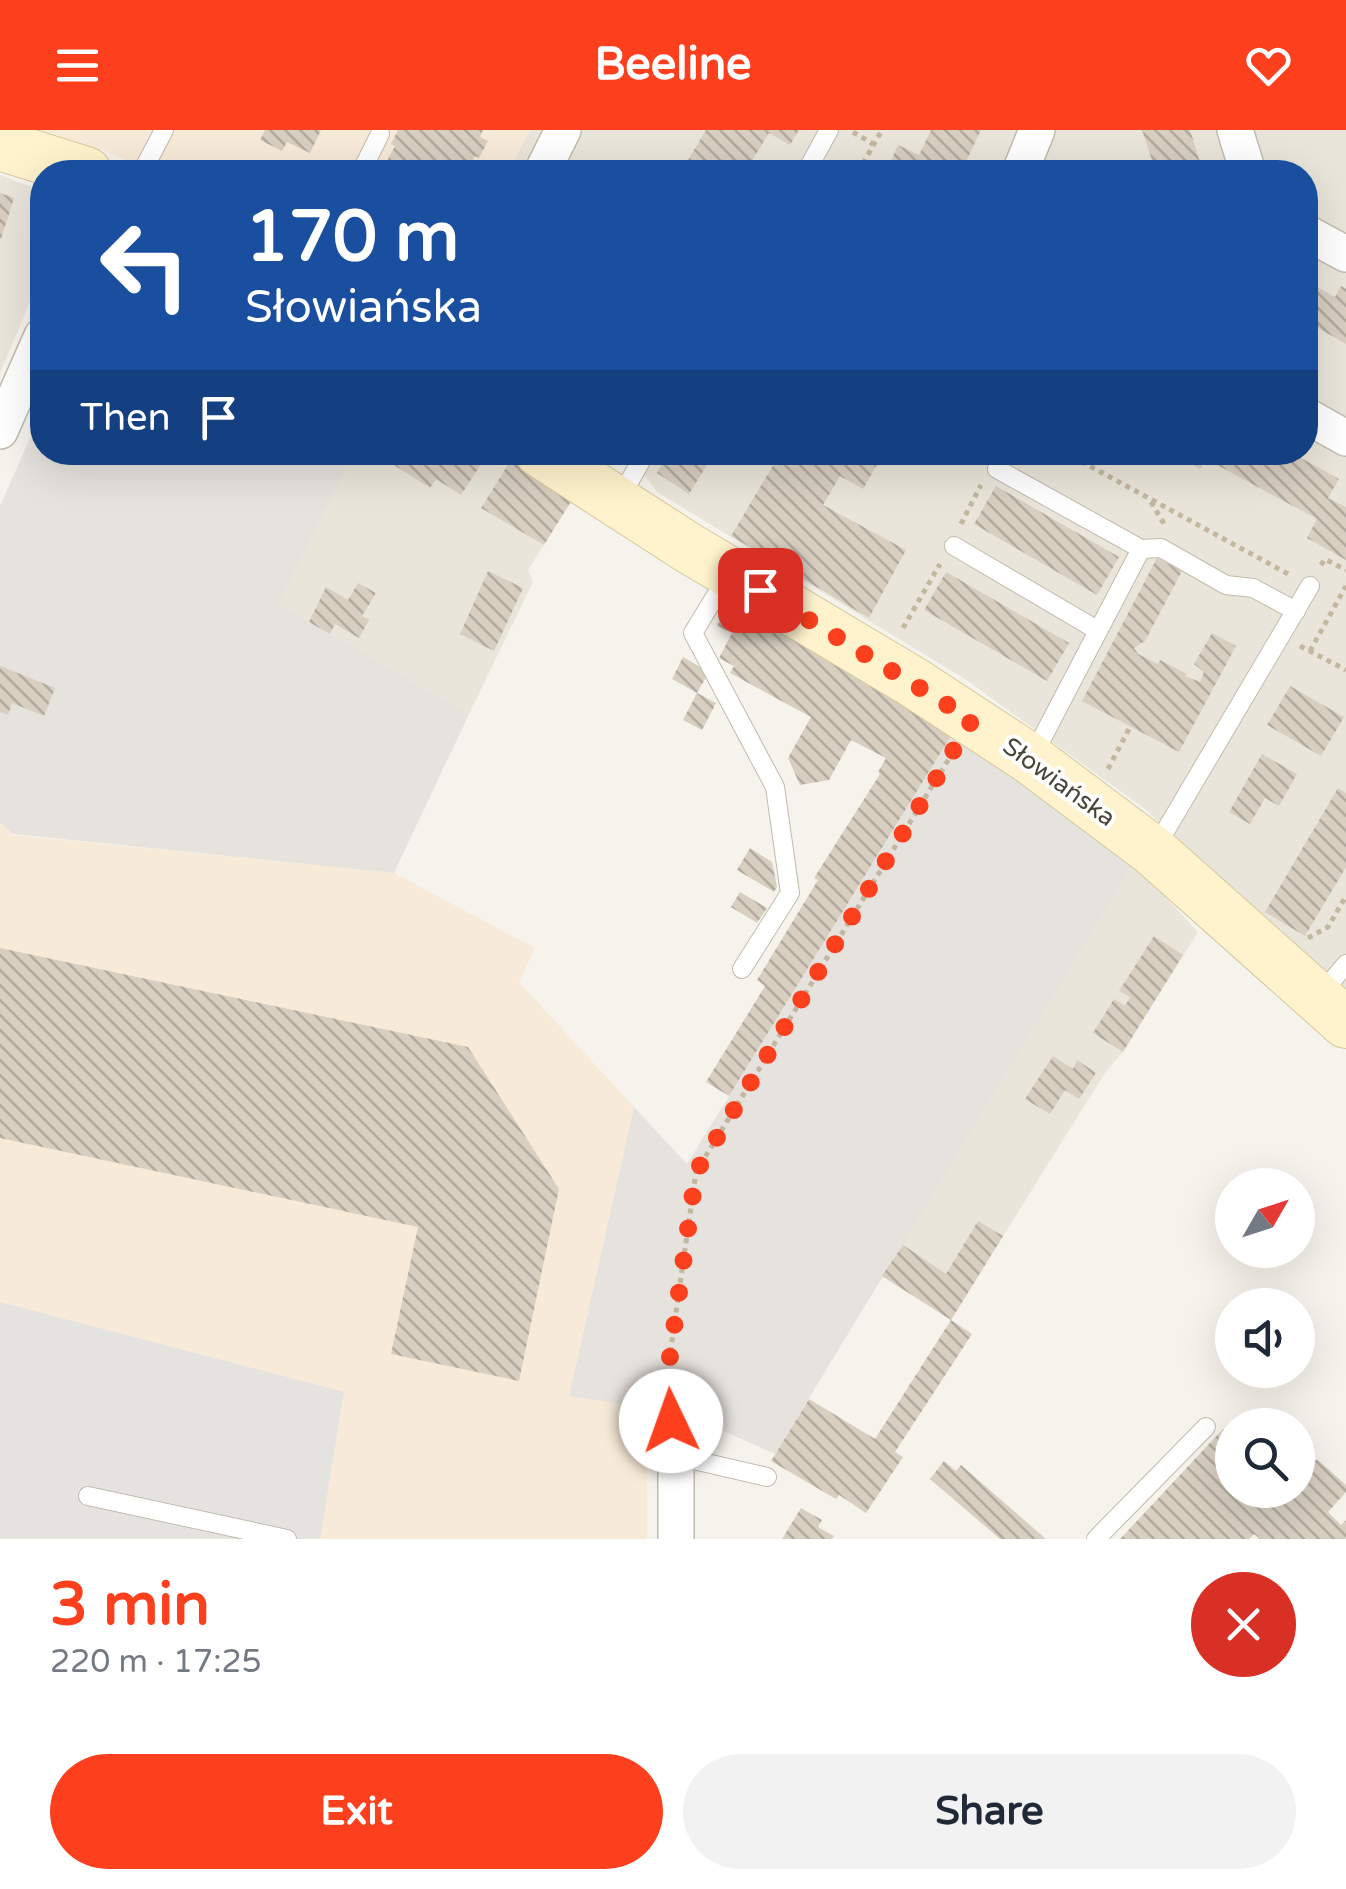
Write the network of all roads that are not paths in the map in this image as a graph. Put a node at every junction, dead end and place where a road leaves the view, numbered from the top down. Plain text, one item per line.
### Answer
1 (164, 130) edge
2 (563, 130) edge
3 (829, 130) edge
4 (1037, 130) edge
5 (1236, 130) edge
6 (380, 134) dead end
7 (0, 145) edge
8 (48, 160) edge
9 (148, 160) edge
10 (367, 160) edge
11 (548, 160) edge
12 (813, 160) edge
13 (1025, 160) edge
14 (1245, 160) edge
15 (1318, 239) edge
16 (1346, 254) edge
17 (30, 363) edge
18 (1318, 423) edge
19 (0, 431) edge
20 (1346, 438) edge
21 (560, 465) edge
22 (639, 465) edge
23 (997, 469) dead end
24 (618, 502) junction
25 (954, 546) dead end
26 (1141, 549) junction
27 (730, 572) junction
28 (1310, 586) road end
29 (1296, 611) junction
30 (1098, 630) junction
31 (1029, 758) junction
32 (1154, 850) junction
33 (742, 968) dead end
34 (1323, 988) edge
35 (666, 1385) road end
36 (1206, 1427) dead end
37 (676, 1456) junction
38 (766, 1477) dead end
39 (88, 1496) dead end
40 (288, 1539) edge
41 (676, 1539) edge
42 (1096, 1539) edge

1 - 9 lane
2 - 11 street
3 - 12 lane
4 - 13 street
5 - 14 street
6 - 10 lane
7 - 8 street
15 - 16 street
17 - 19 street
18 - 20 street
21 - 24 street, Słowiańska
22 - 24 lane
23 - 26 lane
24 - 27 street, Słowiańska
25 - 30 lane
26 - 29 lane
26 - 30 lane
27 - 31 street, Słowiańska
27 - 33 lane
28 - 29 lane
29 - 32 lane
30 - 31 lane
31 - 32 street, Słowiańska
32 - 34 street, Słowiańska
35 - 37 lane
36 - 42 lane
37 - 38 lane
37 - 41 street
39 - 40 lane

